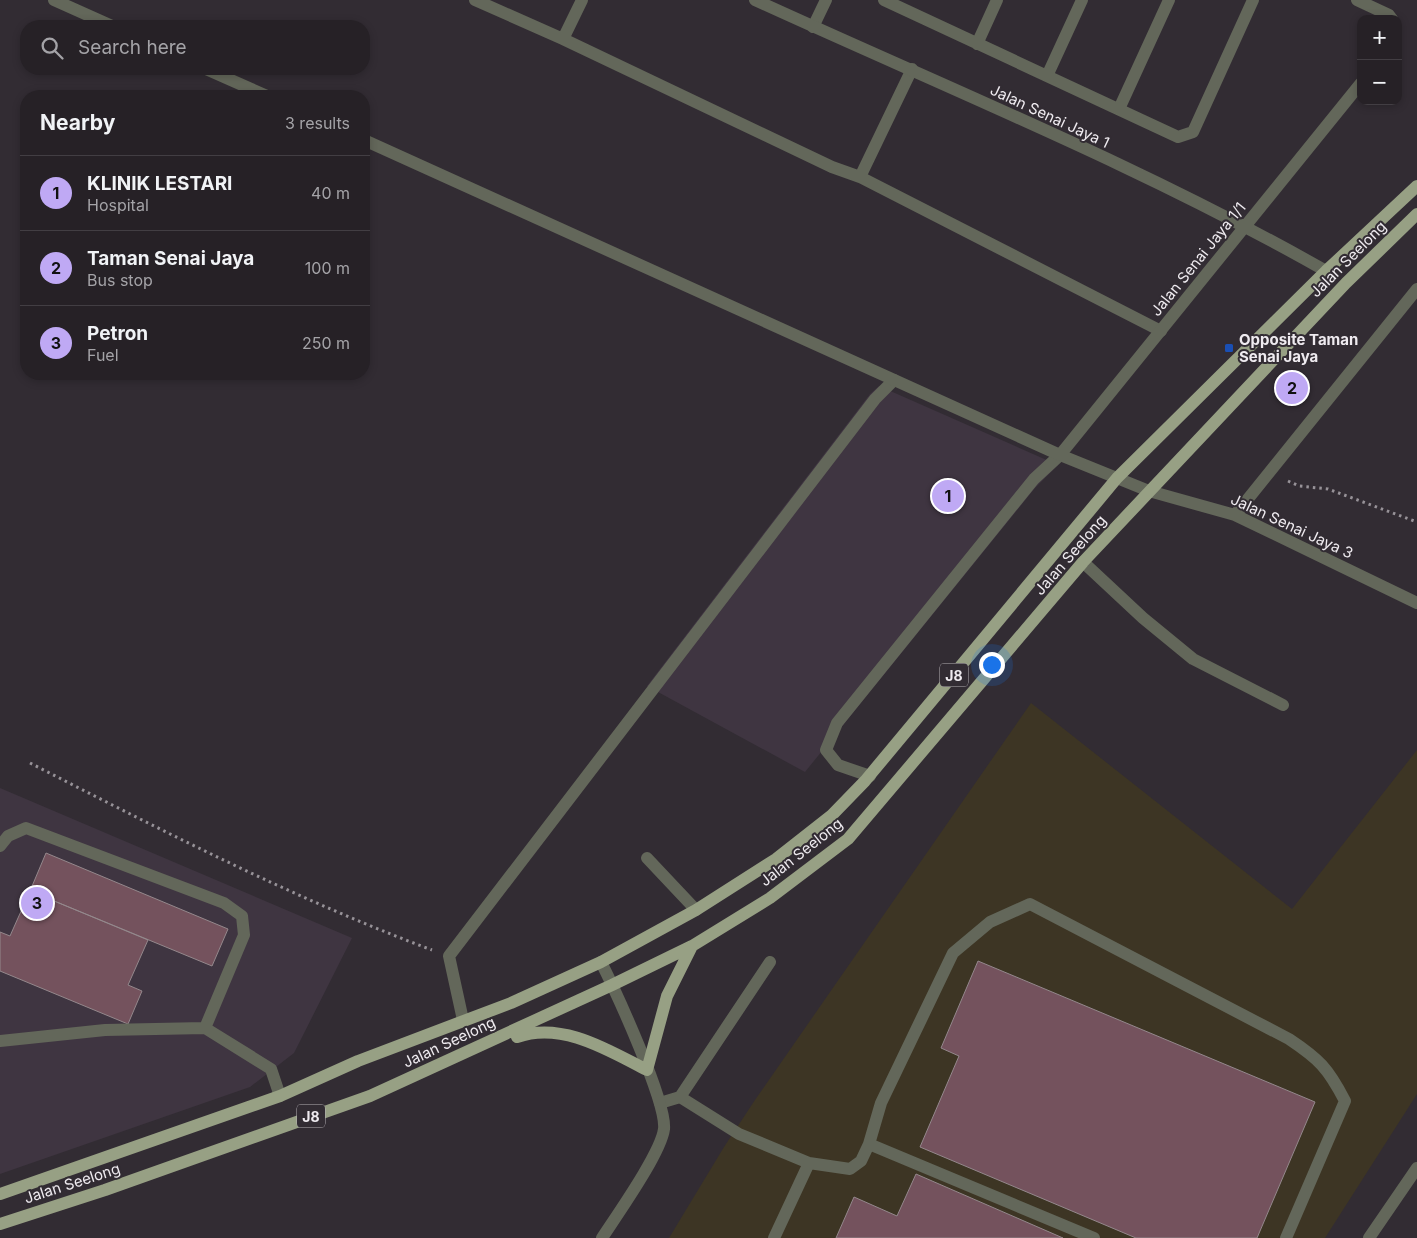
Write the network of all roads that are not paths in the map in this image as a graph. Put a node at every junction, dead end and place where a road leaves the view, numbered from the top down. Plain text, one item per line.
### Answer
1 (54, 0) edge
2 (475, 0) edge
3 (582, 0) edge
4 (756, 0) edge
5 (826, 0) edge
6 (884, 0) edge
7 (997, 0) edge
8 (1082, 0) edge
9 (1169, 0) edge
10 (1253, 0) edge
11 (1357, 0) edge
12 (910, 5) edge
13 (1389, 15) edge
14 (99, 20) edge
15 (813, 26) junction
16 (563, 39) junction
17 (977, 44) junction
18 (912, 69) junction
19 (220, 75) edge
20 (1047, 76) junction
21 (1357, 88) edge
22 (253, 90) edge
23 (1119, 110) junction
24 (370, 143) edge
25 (860, 177) junction
26 (1417, 186) edge
27 (1417, 214) edge
28 (1246, 226) junction
29 (1326, 271) junction
30 (1417, 289) edge
31 (1161, 331) junction
32 (894, 380) junction
33 (1060, 455) junction
34 (1118, 478) junction
35 (1149, 490) junction
36 (1235, 515) junction
37 (1083, 562) junction
38 (1417, 603) edge
39 (1282, 705) dead end
40 (870, 776) junction
41 (0, 846) edge
42 (648, 858) dead end
43 (696, 910) junction
44 (692, 946) junction
45 (600, 962) junction
46 (770, 962) dead end
47 (612, 985) junction
48 (463, 1020) junction
49 (205, 1028) junction
50 (0, 1040) edge
51 (435, 1066) junction
52 (648, 1070) junction
53 (280, 1096) junction
54 (680, 1097) junction
55 (660, 1103) junction
56 (870, 1144) junction
57 (809, 1163) junction
58 (1417, 1168) edge
59 (0, 1194) edge
60 (0, 1224) edge
61 (602, 1238) edge
62 (774, 1238) edge
63 (1094, 1238) edge
64 (1286, 1238) edge
65 (1369, 1238) edge

1 - 14 street
2 - 16 street
3 - 16 street
4 - 15 street, Jalan Senai Jaya 1
5 - 15 street
6 - 12 street
7 - 17 street
8 - 20 street
9 - 23 street
10 - 23 street
11 - 13 street
12 - 17 street
15 - 18 street, Jalan Senai Jaya 1
16 - 25 street
17 - 20 street
18 - 25 street
18 - 28 street, Jalan Senai Jaya 1
19 - 22 street
20 - 23 street
21 - 28 street, Jalan Senai Jaya 1/1
24 - 32 street, Jalan Senai Jaya 3
25 - 31 street
26 - 29 main road, Jalan Seelong / J8
27 - 35 main road, Jalan Seelong / J8
28 - 29 street, Jalan Senai Jaya 1
28 - 31 street, Jalan Senai Jaya 1/1
29 - 34 main road, Jalan Seelong / J8
30 - 36 street
31 - 33 street, Jalan Senai Jaya 1/1
32 - 33 street, Jalan Senai Jaya 3
32 - 48 street
33 - 34 street, Jalan Senai Jaya 3
33 - 40 street, Jalan Senai Jaya 1/1
34 - 35 street, Jalan Senai Jaya 3
34 - 40 main road, Jalan Seelong / J8
35 - 36 street, Jalan Senai Jaya 3
35 - 37 main road, Jalan Seelong / J8
36 - 38 street, Jalan Senai Jaya 3
37 - 39 street
37 - 44 main road, Jalan Seelong / J8
40 - 43 main road, Jalan Seelong / J8
41 - 49 street
42 - 43 street
43 - 45 main road, Jalan Seelong / J8
44 - 47 main road, Jalan Seelong / J8
44 - 52 main road
45 - 47 street
45 - 48 main road, Jalan Seelong / J8
46 - 54 street
47 - 51 main road, Jalan Seelong / J8
47 - 52 street
48 - 53 main road, Jalan Seelong / J8
49 - 50 street
49 - 53 street
51 - 52 main road
51 - 60 main road, Jalan Seelong / J8
52 - 55 street
53 - 59 main road, Jalan Seelong / J8
54 - 55 street
54 - 57 street
55 - 61 street
56 - 57 street
56 - 63 street
56 - 64 street
57 - 62 street
58 - 65 street

